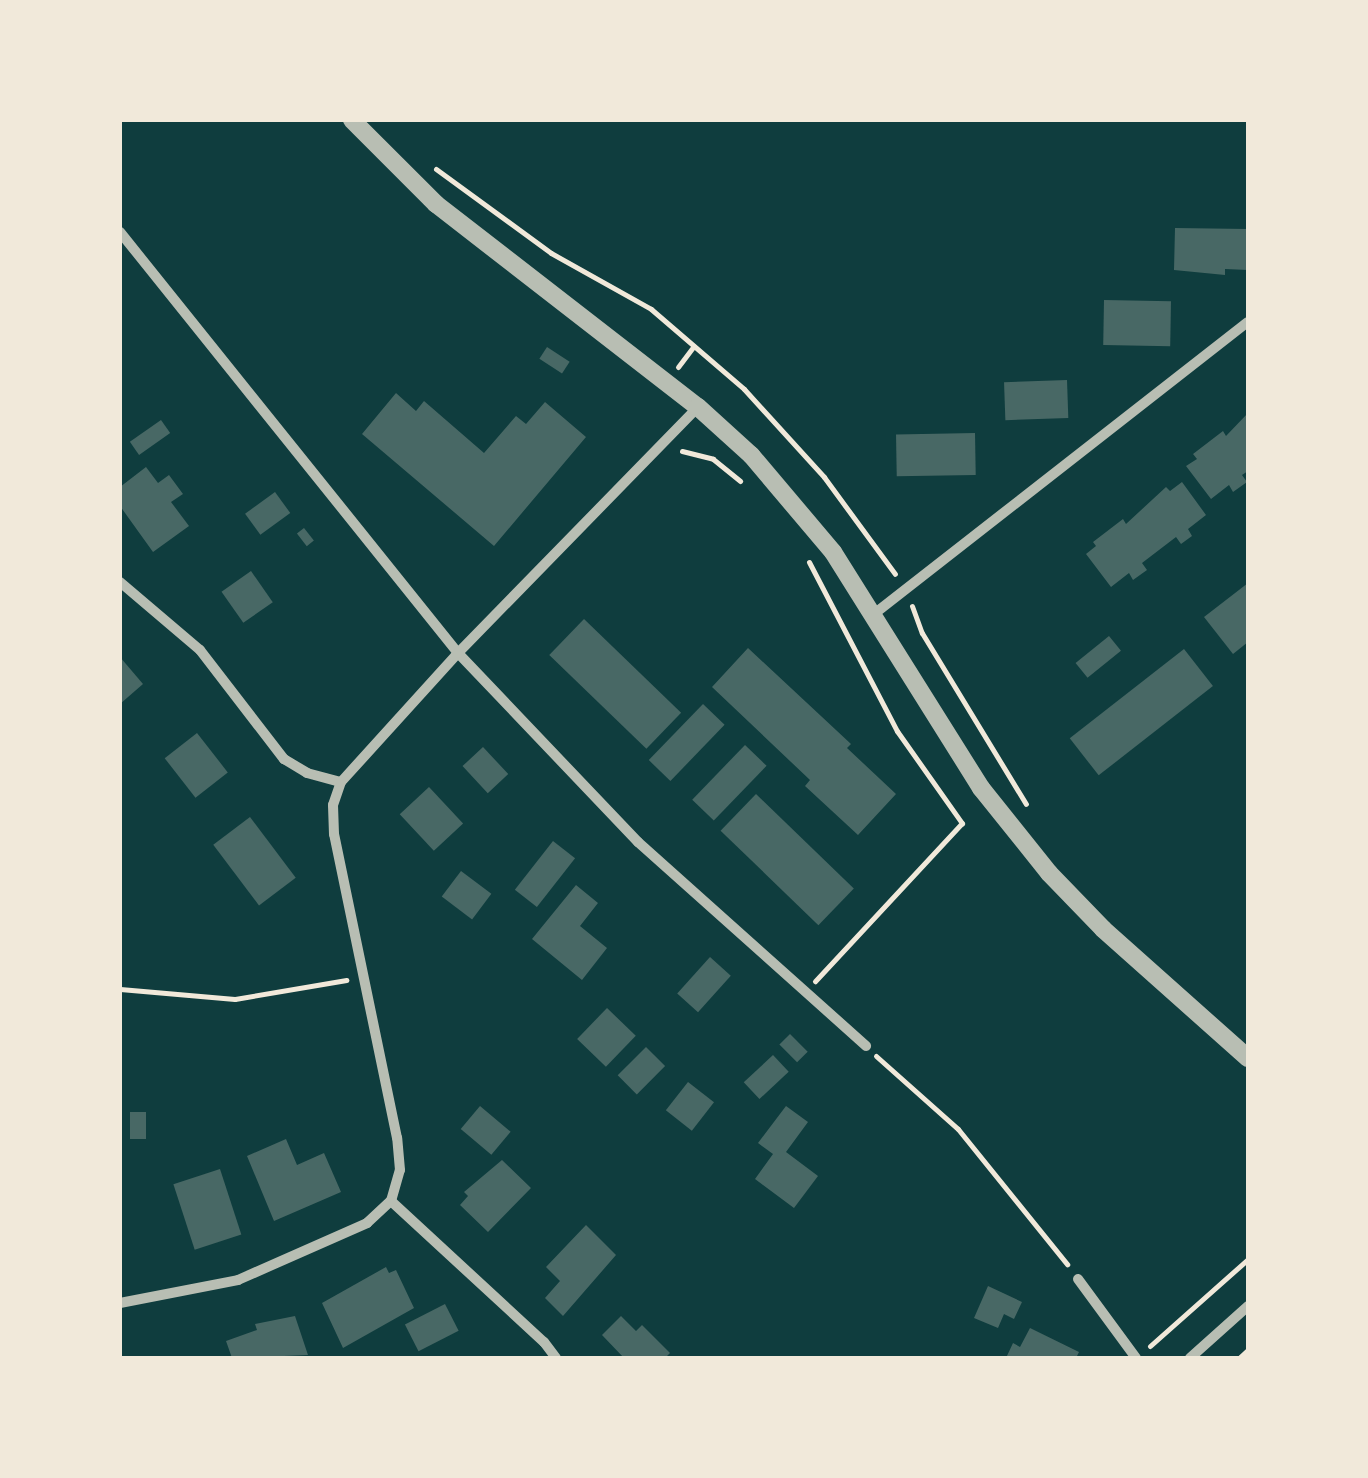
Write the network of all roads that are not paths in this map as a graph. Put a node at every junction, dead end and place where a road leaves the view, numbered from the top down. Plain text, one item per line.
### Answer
1 (352, 120) edge
2 (120, 232) edge
3 (1248, 322) edge
4 (698, 407) junction
5 (120, 582) edge
6 (874, 614) junction
7 (458, 653) junction
8 (340, 782) junction
9 (866, 1046) road end
10 (1248, 1058) edge
11 (391, 1201) junction
12 (1078, 1279) road end
13 (120, 1304) edge
14 (1248, 1306) edge
15 (556, 1358) edge
16 (1136, 1358) edge
17 (1190, 1358) edge

1 - 4 street
2 - 7 street
3 - 6 street
4 - 6 street
4 - 7 street
5 - 8 street
6 - 10 street
7 - 8 street
7 - 9 street
8 - 11 street
11 - 13 street
11 - 15 street
12 - 16 street
14 - 17 street

